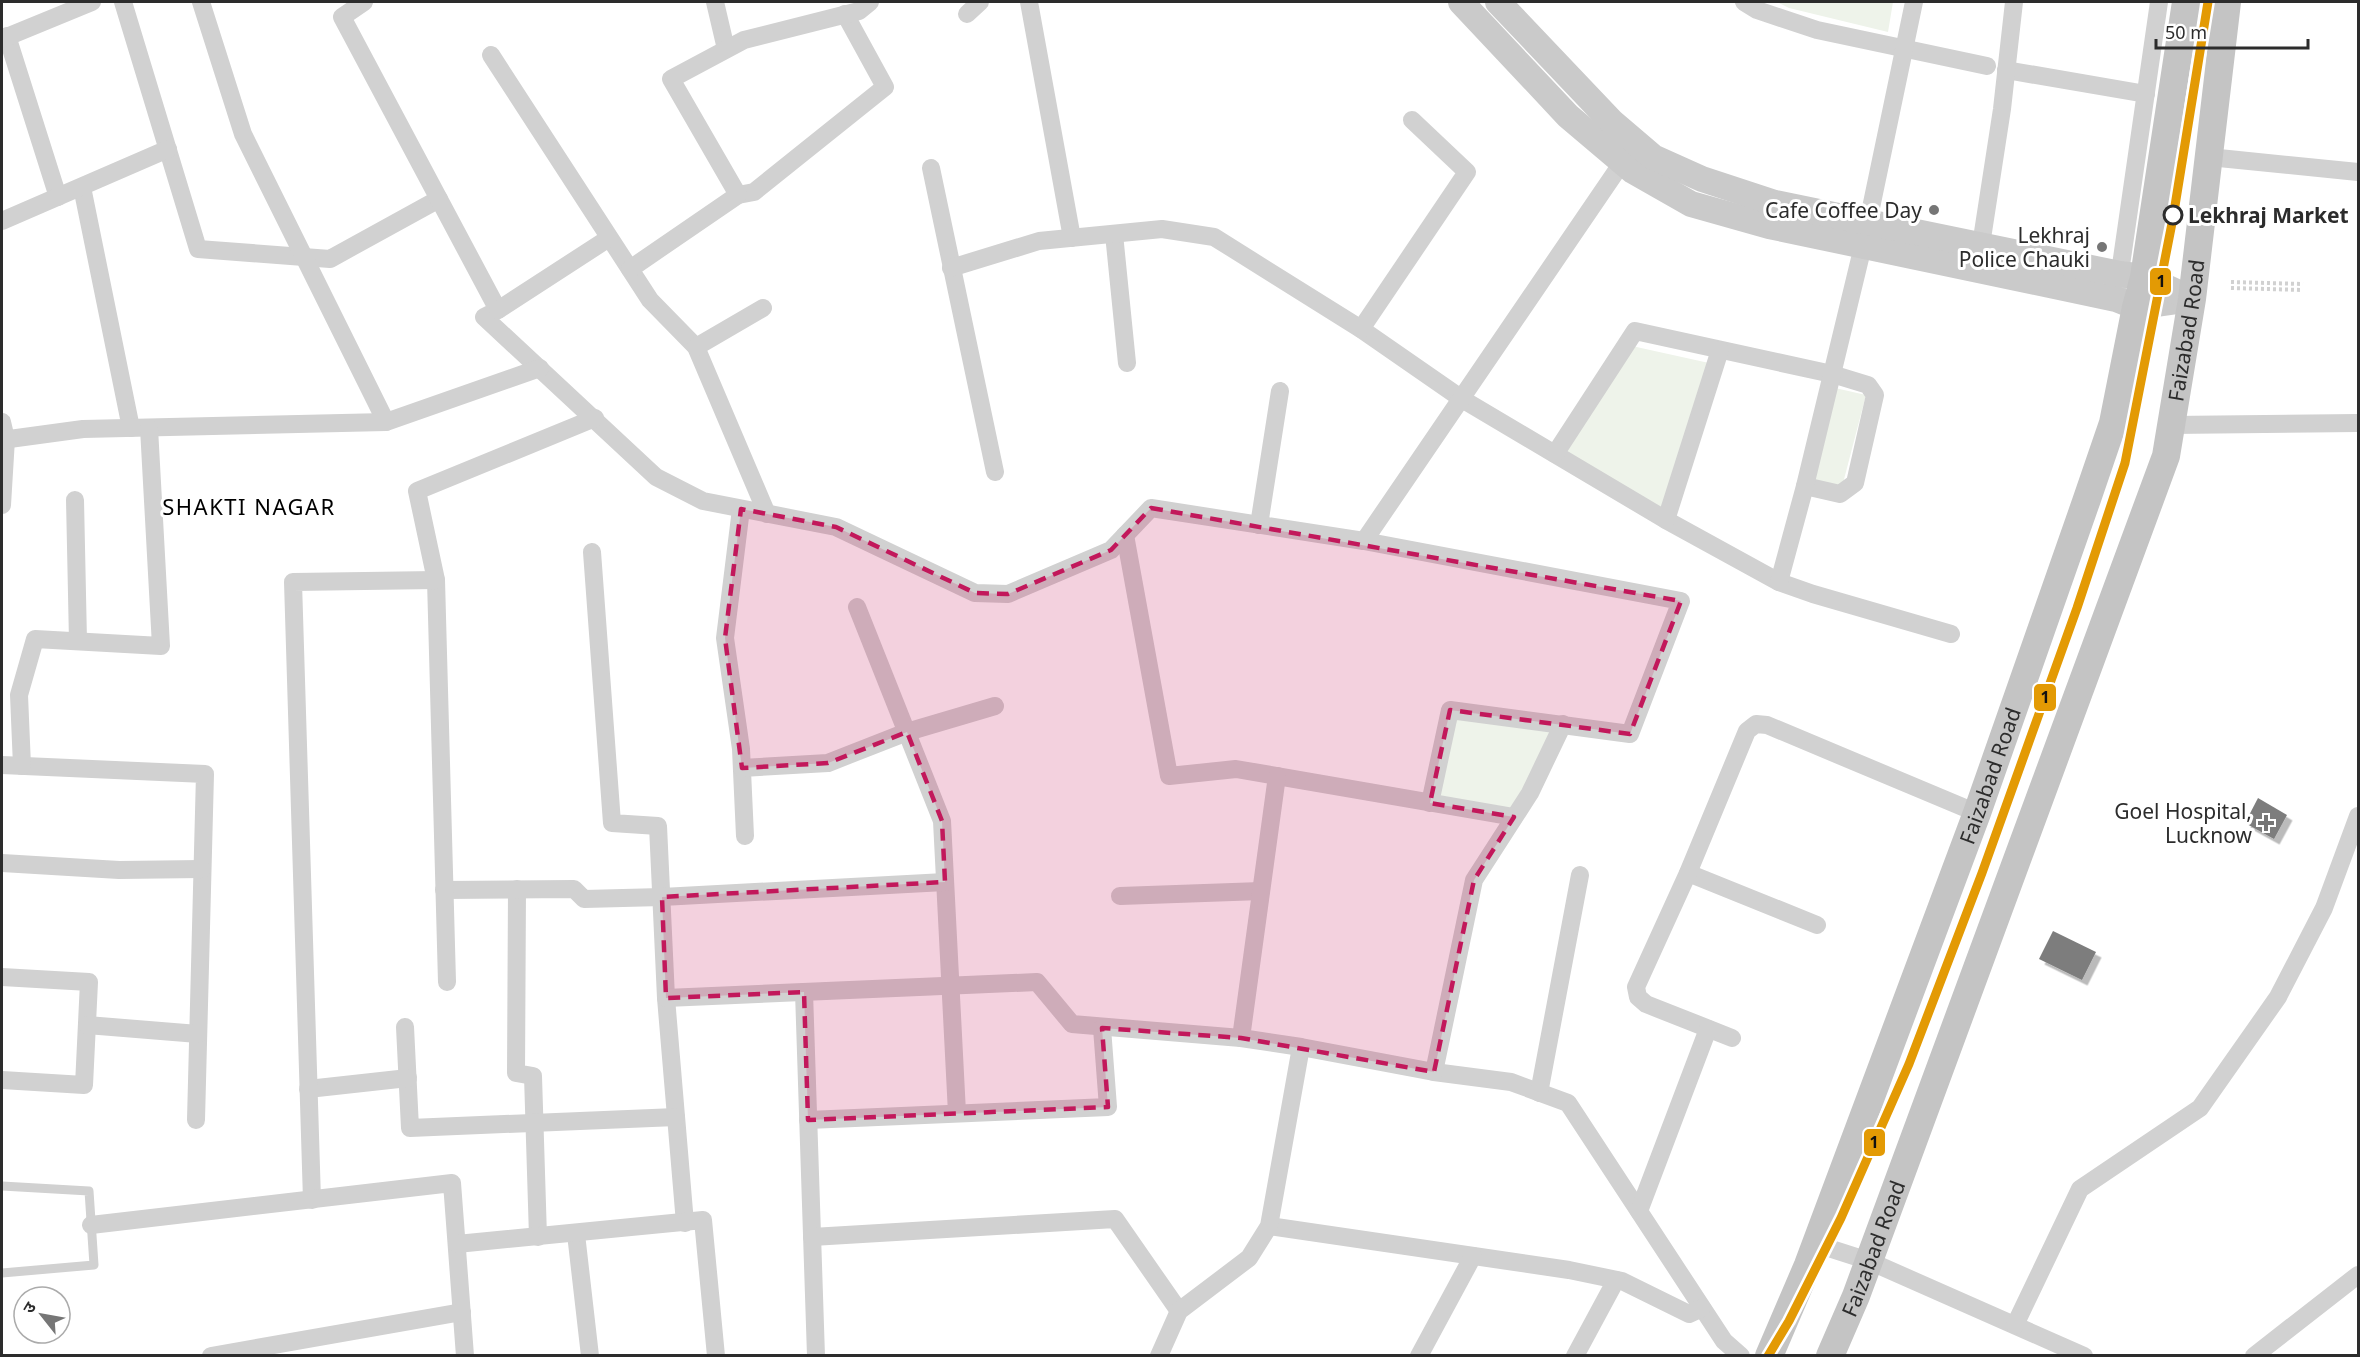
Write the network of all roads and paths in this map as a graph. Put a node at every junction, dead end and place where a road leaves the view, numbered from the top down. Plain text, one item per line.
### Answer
1 (92, 2) edge
2 (123, 2) edge
3 (201, 2) edge
4 (364, 2) edge
5 (715, 2) edge
6 (870, 2) edge
7 (1029, 2) edge
8 (1461, 2) edge
9 (1498, 2) edge
10 (1744, 2) edge
11 (1914, 2) edge
12 (2014, 2) edge
13 (2159, 2) edge
14 (2186, 2) edge
15 (2227, 2) edge
16 (845, 14) junction
17 (4, 38) edge
18 (1904, 49) junction
19 (726, 50) junction
20 (491, 55) dead end
21 (1987, 66) dead end
22 (2006, 70) junction
23 (2146, 94) junction
24 (1412, 120) dead end
25 (168, 150) junction
26 (1629, 153) junction
27 (2209, 157) junction
28 (931, 168) dead end
29 (2358, 172) edge
30 (81, 188) junction
31 (738, 195) junction
32 (58, 197) junction
33 (439, 199) junction
34 (2, 221) edge
35 (1114, 234) junction
36 (1866, 234) junction
37 (609, 238) junction
38 (1072, 238) junction
39 (1981, 245) junction
40 (303, 256) junction
41 (951, 268) junction
42 (630, 269) junction
43 (2132, 276) junction
44 (2231, 282) dead end
45 (2303, 284) dead end
46 (2231, 288) dead end
47 (2302, 290) dead end
48 (2192, 299) junction
49 (2126, 303) junction
50 (763, 308) dead end
51 (498, 309) junction
52 (1360, 329) junction
53 (696, 347) junction
54 (1720, 350) junction
55 (1127, 363) dead end
56 (540, 368) junction
57 (1832, 374) junction
58 (1280, 391) dead end
59 (1462, 399) junction
60 (595, 418) junction
61 (386, 423) junction
62 (2358, 423) edge
63 (2171, 425) junction
64 (140, 428) junction
65 (3, 434) edge
66 (1555, 454) junction
67 (995, 472) dead end
68 (1805, 486) junction
69 (75, 500) dead end
70 (2, 505) edge
71 (741, 509) junction
72 (767, 514) junction
73 (1666, 520) junction
74 (1259, 525) junction
75 (1125, 535) junction
76 (1364, 542) junction
77 (592, 552) dead end
78 (436, 580) junction
79 (1779, 582) junction
80 (857, 606) dead end
81 (1951, 634) dead end
82 (78, 641) junction
83 (995, 706) dead end
84 (1563, 724) junction
85 (907, 732) junction
86 (2, 765) edge
87 (22, 766) junction
88 (742, 768) junction
89 (1277, 776) junction
90 (1430, 803) junction
91 (1977, 813) junction
92 (2358, 816) edge
93 (1514, 817) junction
94 (745, 836) dead end
95 (2, 863) edge
96 (202, 869) junction
97 (1688, 873) junction
98 (1580, 875) dead end
99 (945, 882) junction
100 (517, 889) junction
101 (444, 890) junction
102 (1261, 891) junction
103 (1120, 896) dead end
104 (662, 897) junction
105 (1817, 925) dead end
106 (2, 977) edge
107 (447, 982) dead end
108 (951, 986) junction
109 (804, 992) junction
110 (666, 998) junction
111 (87, 1025) junction
112 (405, 1027) dead end
113 (1101, 1028) junction
114 (1708, 1029) junction
115 (198, 1034) junction
116 (1241, 1038) junction
117 (1732, 1038) dead end
118 (1301, 1047) junction
119 (1434, 1072) junction
120 (408, 1078) junction
121 (2, 1080) edge
122 (309, 1089) junction
123 (1539, 1093) junction
124 (957, 1113) junction
125 (676, 1117) junction
126 (196, 1120) dead end
127 (808, 1120) junction
128 (534, 1123) junction
129 (2, 1186) edge
130 (312, 1200) junction
131 (1639, 1211) junction
132 (685, 1223) junction
133 (91, 1225) junction
134 (1269, 1226) junction
135 (576, 1234) junction
136 (538, 1237) junction
137 (812, 1237) junction
138 (457, 1244) junction
139 (1816, 1244) junction
140 (1473, 1256) junction
141 (1869, 1261) junction
142 (2, 1273) edge
143 (2358, 1275) edge
144 (1616, 1280) junction
145 (1702, 1308) junction
146 (1179, 1311) junction
147 (462, 1312) junction
148 (2015, 1325) junction
149 (2079, 1354) edge
150 (211, 1356) edge
151 (465, 1356) edge
152 (590, 1356) edge
153 (716, 1356) edge
154 (816, 1356) edge
155 (1159, 1356) edge
156 (1419, 1356) edge
157 (1575, 1356) edge
158 (1741, 1356) edge
159 (1769, 1356) edge
160 (1830, 1356) edge
161 (2254, 1356) edge

1 - 17 street
2 - 25 street
3 - 40 street
4 - 33 street
5 - 19 street
6 - 16 street
7 - 38 street
8 - 26 street
9 - 26 street
10 - 18 street
11 - 18 street
12 - 22 street
13 - 23 street
14 - 43 main road, Faizabad Road
15 - 27 main road, Faizabad Road
16 - 19 street
16 - 31 street
17 - 32 street
18 - 21 street
18 - 36 street
19 - 31 street
20 - 37 street
22 - 23 street
22 - 39 street
23 - 43 street
24 - 52 street
25 - 30 street
25 - 40 street
26 - 36 street
26 - 59 street
27 - 29 street
27 - 48 main road, Faizabad Road
28 - 41 street
30 - 32 street
30 - 64 street
31 - 42 street
32 - 34 street
33 - 40 street
33 - 51 street
35 - 38 street
35 - 52 street
35 - 55 street
36 - 39 street
36 - 49 street
36 - 57 street
37 - 42 street
37 - 51 street
38 - 41 street
39 - 43 street
40 - 61 street
41 - 67 street
42 - 53 street
43 - 48 street
43 - 49 main road, Faizabad Road
44 - 45 path
46 - 47 path
48 - 49 street
48 - 63 main road, Faizabad Road
49 - 91 main road, Faizabad Road
50 - 53 street
51 - 56 street
52 - 59 street
53 - 72 street
54 - 57 street
54 - 66 street
54 - 73 street
56 - 60 street
56 - 61 street
57 - 68 street
57 - 68 street
58 - 74 street
59 - 66 street
59 - 76 street
60 - 71 street
60 - 78 street
61 - 64 street
62 - 63 street
63 - 141 main road, Faizabad Road
64 - 65 street
64 - 82 street
65 - 70 street
66 - 73 street
68 - 79 street
69 - 82 street
71 - 72 street
71 - 88 street
72 - 75 street
73 - 79 street
74 - 75 street
74 - 76 street
75 - 89 street
76 - 84 street
77 - 104 street
78 - 101 street
78 - 122 street
79 - 81 street
80 - 85 street
82 - 87 street
83 - 85 street
84 - 90 street
84 - 93 street
85 - 88 street
85 - 99 street
86 - 87 street
87 - 96 street
88 - 94 street
89 - 90 street
89 - 102 street
90 - 93 street
91 - 97 street
91 - 139 main road, Faizabad Road
92 - 148 street
93 - 119 street
95 - 96 street
96 - 115 street
97 - 105 street
97 - 114 street
98 - 123 street
99 - 104 street
99 - 108 street
100 - 101 street
100 - 104 street
100 - 128 street
101 - 107 street
102 - 103 street
102 - 116 street
104 - 110 street
106 - 111 street
108 - 109 street
108 - 113 street
108 - 124 street
109 - 110 street
109 - 127 street
110 - 125 street
111 - 115 street
111 - 121 street
112 - 120 street
113 - 116 street
113 - 124 street
114 - 117 street
114 - 131 street
115 - 126 street
116 - 118 street
118 - 119 street
118 - 134 street
119 - 123 street
120 - 122 street
120 - 128 street
122 - 130 street
123 - 131 street
124 - 127 street
125 - 128 street
125 - 132 street
127 - 137 street
128 - 136 street
129 - 133 lane
130 - 133 street
130 - 138 street
131 - 145 street
132 - 135 street
132 - 153 street
133 - 142 lane
134 - 140 street
134 - 146 street
135 - 136 street
135 - 152 street
136 - 138 street
137 - 146 street
137 - 154 street
138 - 147 street
139 - 141 street
139 - 159 main road, Faizabad Road
140 - 144 street
140 - 156 street
141 - 148 street
141 - 160 main road, Faizabad Road
143 - 161 street
144 - 145 street
144 - 157 street
145 - 158 street
146 - 155 street
147 - 150 street
147 - 151 street
148 - 149 street

